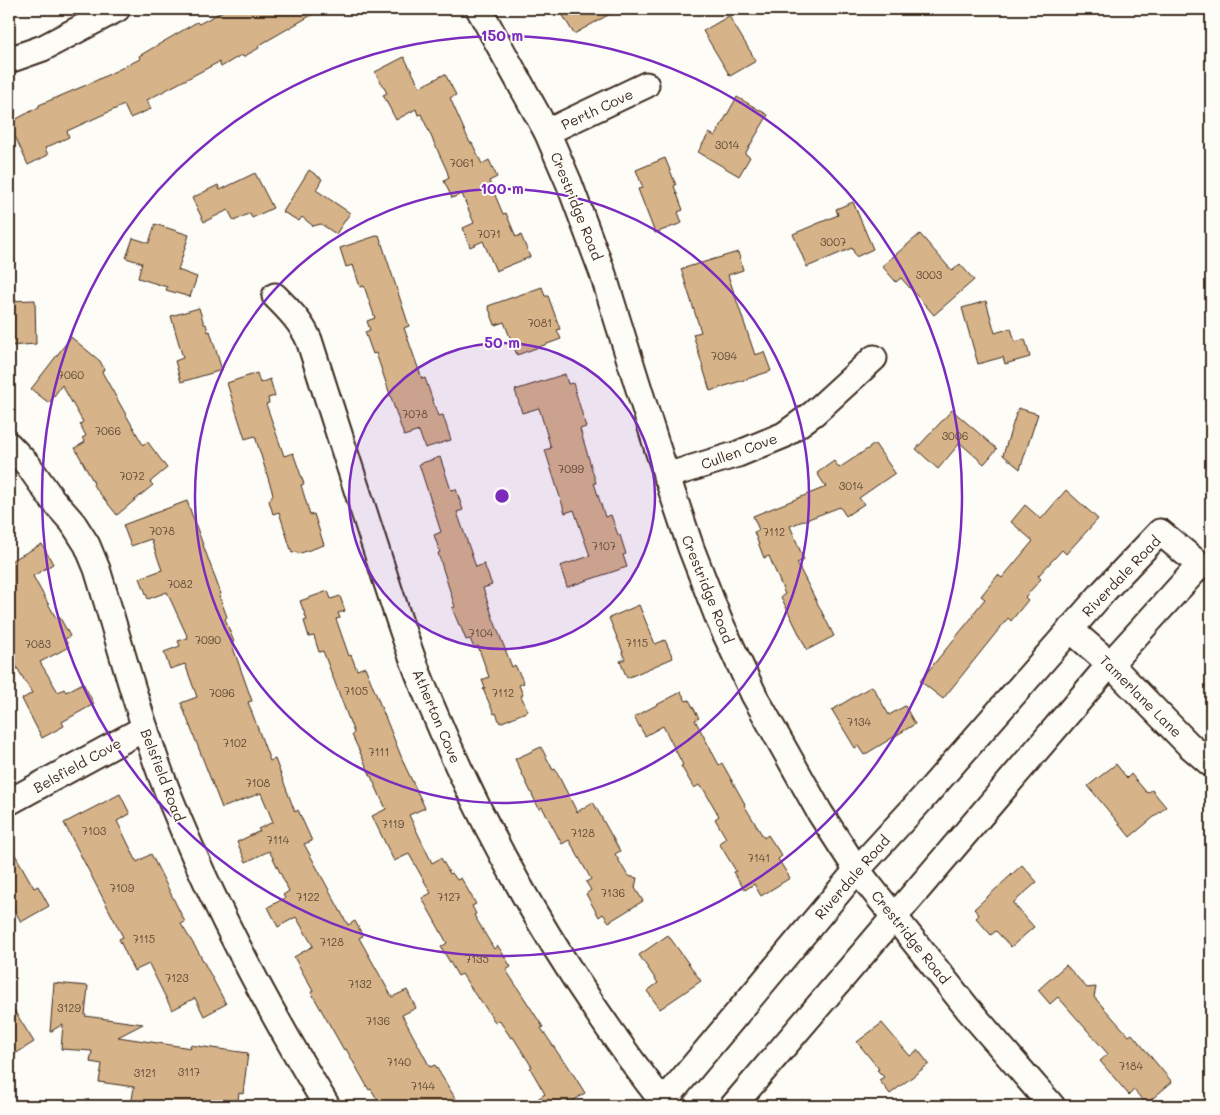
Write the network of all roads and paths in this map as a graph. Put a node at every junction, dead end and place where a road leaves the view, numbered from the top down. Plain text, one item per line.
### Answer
1 (116, 9) edge
2 (479, 9) edge
3 (9, 60) edge
4 (646, 85) dead end
5 (547, 132) junction
6 (275, 296) dead end
7 (874, 358) dead end
8 (9, 445) edge
9 (666, 476) junction
10 (1070, 629) junction
11 (1110, 664) junction
12 (145, 728) junction
13 (1211, 764) edge
14 (9, 802) edge
15 (857, 870) junction
16 (894, 918) junction
17 (663, 1105) edge
18 (327, 1106) edge
19 (733, 1106) edge
20 (1052, 1106) edge

1 - 3 street
2 - 5 street, Crestridge Road
4 - 5 street, Perth Cove
5 - 9 street, Crestridge Road
6 - 17 street, Atherton Cove
7 - 9 street, Cullen Cove
8 - 12 street, Belsfield Road
9 - 15 street, Crestridge Road
10 - 11 street, Tamerlane Lane
10 - 11 street, Riverdale Road
10 - 15 street, Riverdale Road
11 - 13 street, Tamerlane Lane
11 - 16 street, Riverdale Road
12 - 14 street, Belsfield Cove
12 - 18 street, Belsfield Road
15 - 16 street, Crestridge Road
15 - 17 street, Riverdale Road
16 - 19 street, Riverdale Road
16 - 20 street, Crestridge Road

